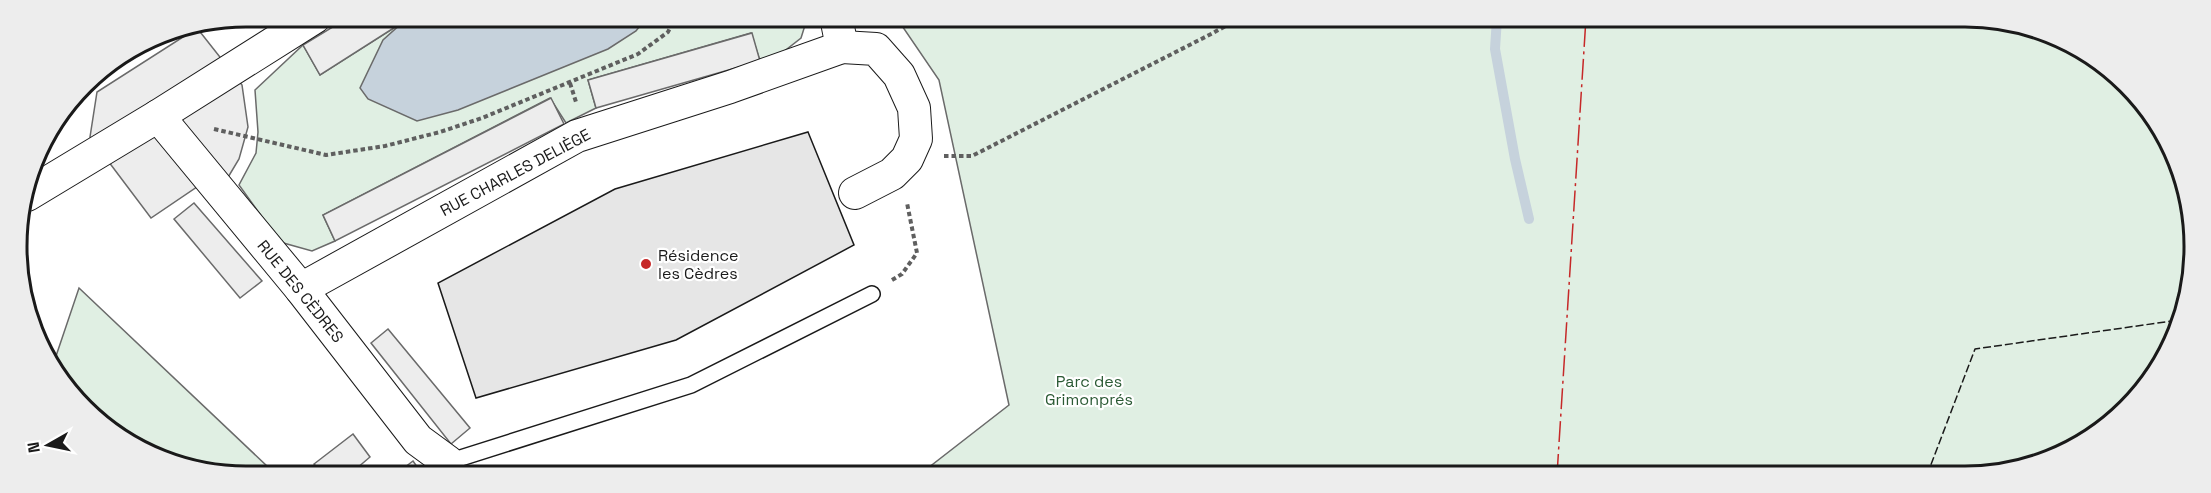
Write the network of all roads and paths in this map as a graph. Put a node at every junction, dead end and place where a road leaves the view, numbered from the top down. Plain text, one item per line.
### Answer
1 (299, 27) edge
2 (671, 27) edge
3 (1224, 27) edge
4 (839, 32) edge
5 (158, 116) junction
6 (212, 129) dead end
7 (901, 163) junction
8 (34, 191) edge
9 (855, 194) dead end
10 (301, 289) junction
11 (872, 294) joint
12 (448, 462) joint

1 - 5 street
2 - 6 path
3 - 7 path
4 - 7 street, RUE CHARLES DELIÈGE
4 - 10 street, RUE CHARLES DELIÈGE
5 - 8 street
5 - 10 street, RUE DES CÈDRES
7 - 9 street
7 - 11 path
10 - 12 street, RUE DES CÈDRES
11 - 12 lane

